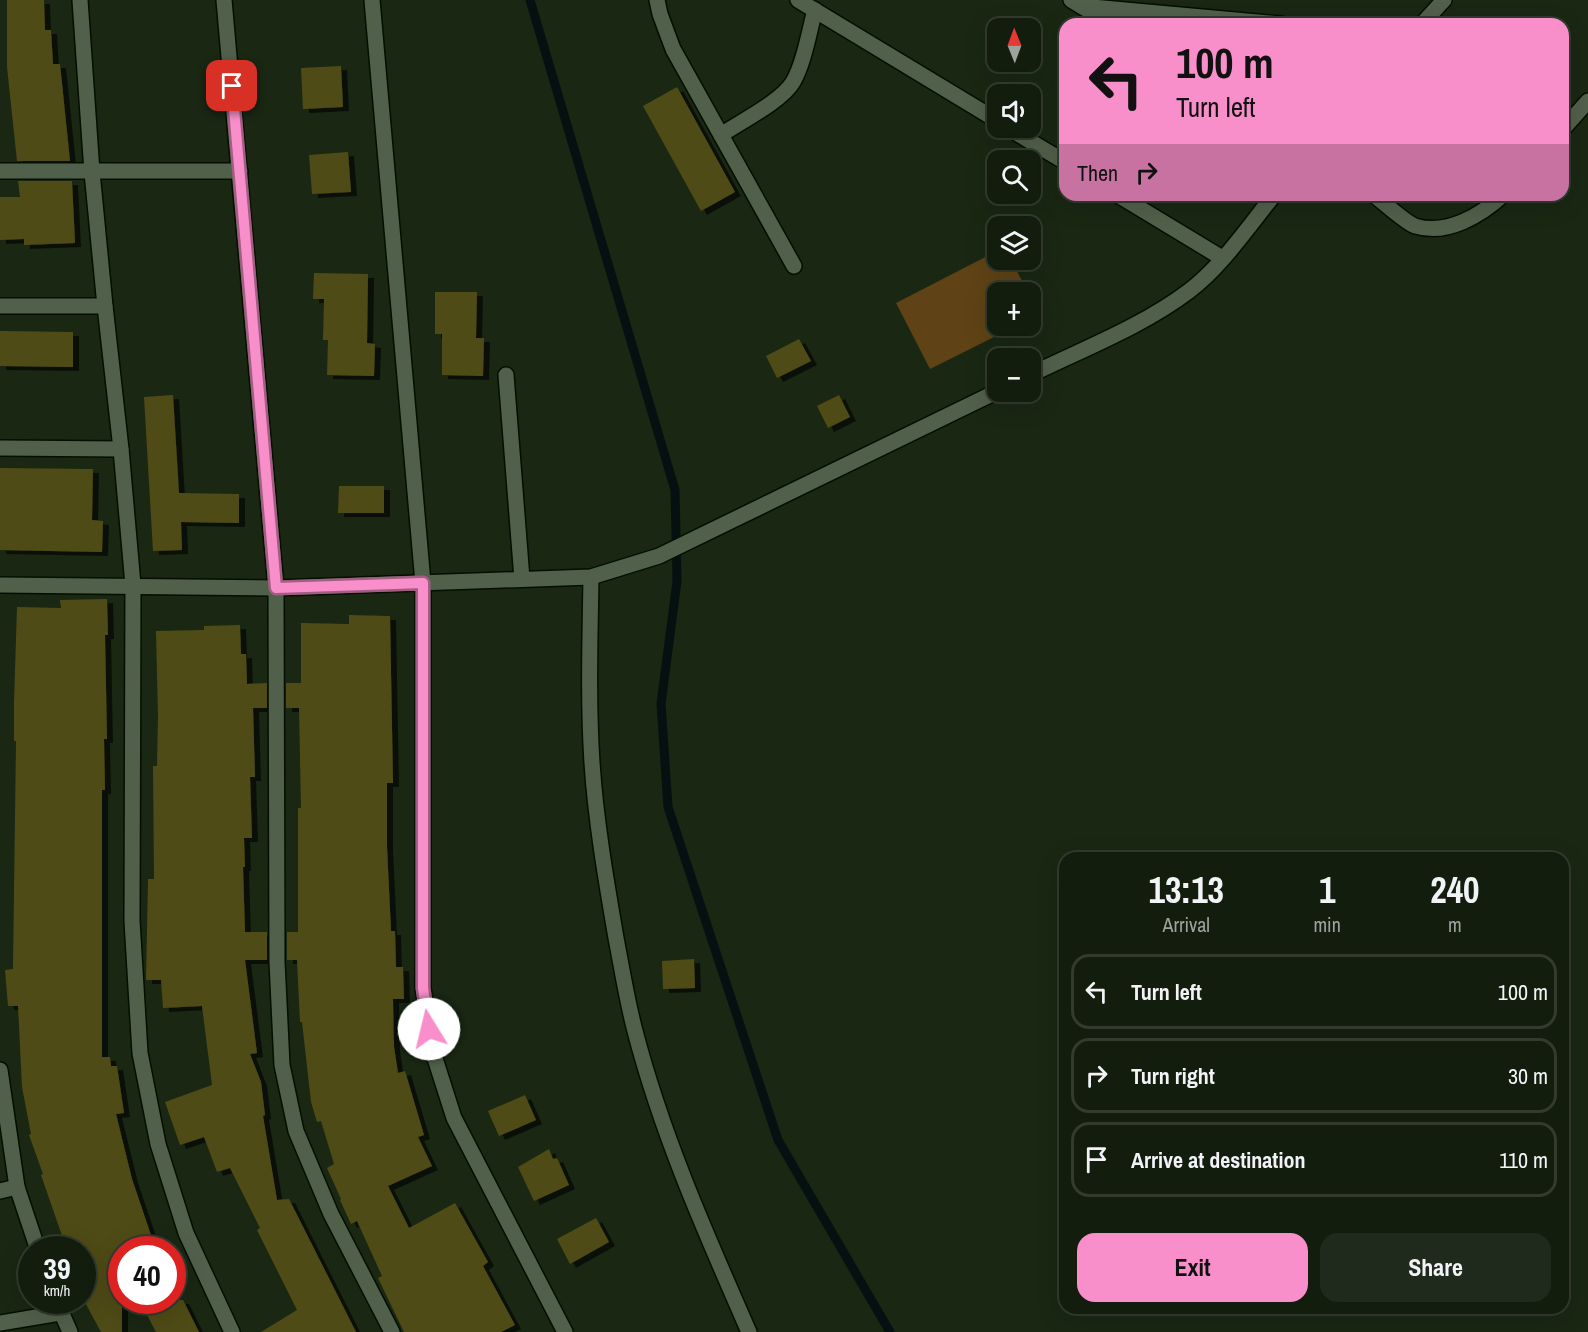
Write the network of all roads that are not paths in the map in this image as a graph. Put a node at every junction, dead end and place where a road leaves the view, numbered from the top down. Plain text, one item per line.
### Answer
1 (80, 0) edge
2 (224, 0) edge
3 (372, 0) edge
4 (657, 0) edge
5 (798, 0) edge
6 (1444, 0) edge
7 (1076, 3) edge
8 (815, 10) junction
9 (1101, 18) edge
10 (1222, 18) edge
11 (1428, 18) edge
12 (1588, 101) edge
13 (987, 114) edge
14 (1569, 122) edge
15 (721, 135) junction
16 (1025, 138) edge
17 (1059, 158) edge
18 (0, 171) edge
19 (240, 171) junction
20 (92, 172) junction
21 (1128, 201) edge
22 (1269, 201) edge
23 (1382, 201) edge
24 (1495, 201) edge
25 (1222, 258) junction
26 (794, 266) dead end
27 (0, 306) edge
28 (105, 306) junction
29 (1041, 370) edge
30 (506, 375) dead end
31 (987, 396) edge
32 (0, 448) edge
33 (121, 449) junction
34 (591, 577) junction
35 (522, 579) junction
36 (423, 583) junction
37 (0, 585) edge
38 (133, 585) junction
39 (276, 588) junction
40 (0, 1070) edge
41 (17, 1186) junction
42 (0, 1191) edge
43 (33, 1236) edge
44 (33, 1314) edge
45 (61, 1314) edge
46 (0, 1323) edge
47 (70, 1332) edge
48 (232, 1332) edge
49 (392, 1332) edge
50 (565, 1332) edge
51 (749, 1332) edge

1 - 20 street
2 - 19 street
3 - 36 street
4 - 15 street
5 - 8 street
6 - 11 street
7 - 9 street
7 - 10 street
8 - 13 street
8 - 15 street
12 - 14 street
15 - 26 street
16 - 17 street
18 - 20 street
19 - 20 street
19 - 39 street
20 - 28 street
21 - 25 street
22 - 25 street
23 - 24 street
25 - 29 street
27 - 28 street
28 - 33 street
30 - 35 street
31 - 34 street
32 - 33 street
33 - 38 street
34 - 35 street
34 - 51 street
35 - 36 street
36 - 39 street
36 - 50 street
37 - 38 street
38 - 39 street
38 - 48 street
39 - 49 street
40 - 41 street
41 - 42 street
41 - 43 street
44 - 46 street
45 - 47 street

